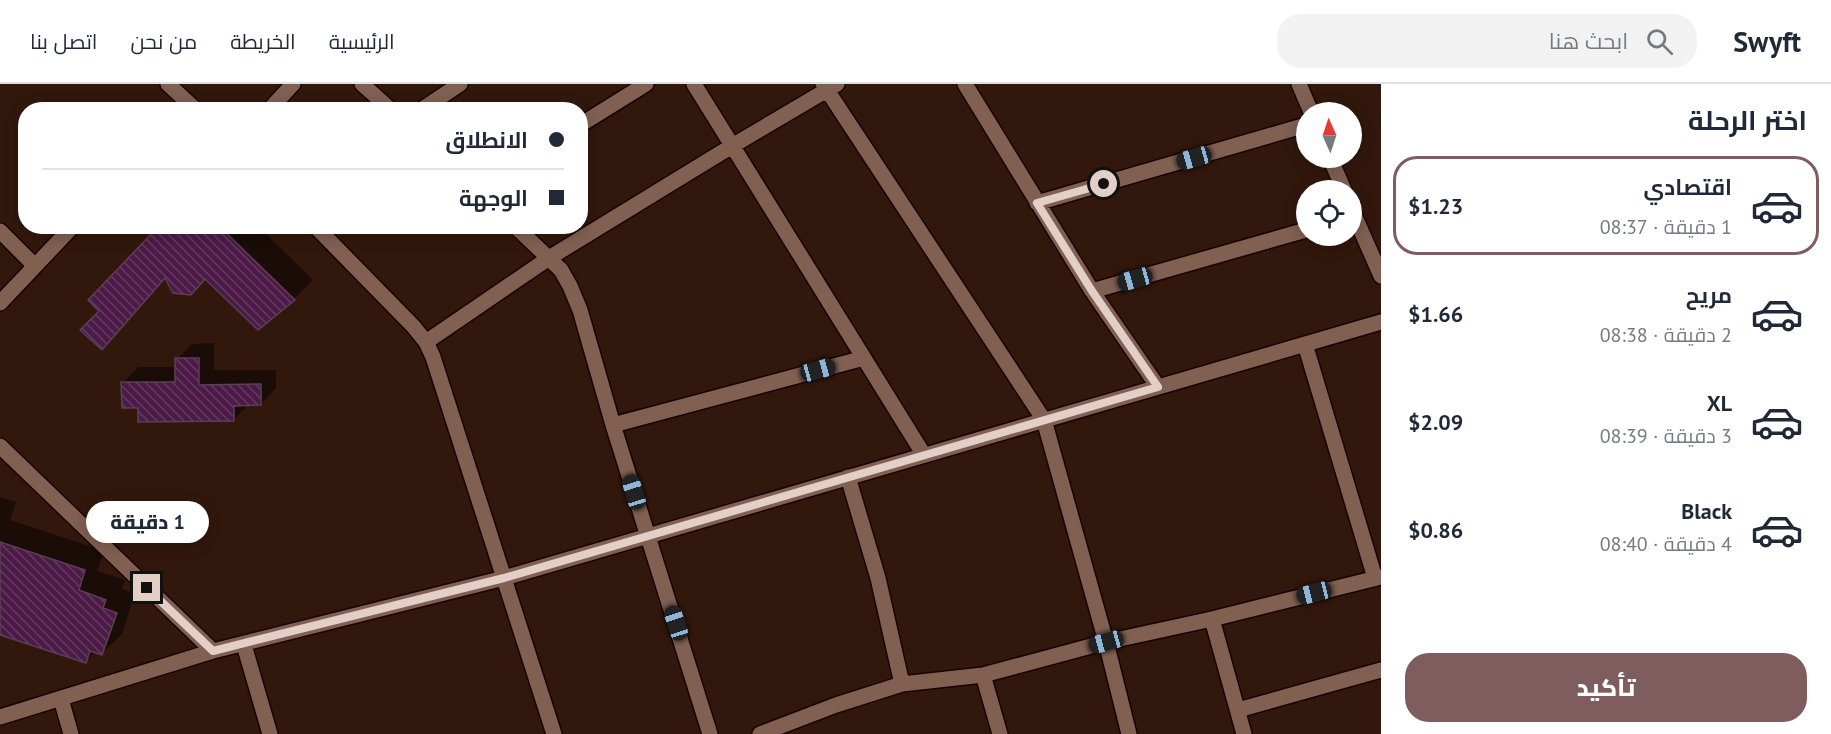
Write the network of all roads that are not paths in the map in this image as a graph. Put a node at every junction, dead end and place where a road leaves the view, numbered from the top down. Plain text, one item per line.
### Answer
1 (168, 84) edge
2 (293, 84) edge
3 (362, 84) edge
4 (460, 84) edge
5 (646, 84) edge
6 (694, 84) edge
7 (965, 84) edge
8 (1299, 84) edge
9 (829, 86) edge
10 (185, 102) edge
11 (276, 102) edge
12 (382, 102) edge
13 (433, 102) edge
14 (1307, 102) edge
15 (588, 120) edge
16 (1296, 128) edge
17 (732, 146) junction
18 (1037, 203) junction
19 (0, 231) edge
20 (1296, 233) edge
21 (65, 234) edge
22 (323, 234) edge
23 (524, 234) edge
24 (1362, 236) edge
25 (549, 258) junction
26 (35, 266) junction
27 (1381, 276) edge
28 (1092, 291) junction
29 (0, 303) edge
30 (1381, 321) edge
31 (426, 342) junction
32 (1305, 344) junction
33 (864, 358) junction
34 (1158, 387) junction
35 (1044, 420) junction
36 (613, 425) junction
37 (0, 446) edge
38 (924, 455) junction
39 (849, 477) junction
40 (647, 536) junction
41 (504, 578) junction
42 (1378, 578) edge
43 (1212, 619) junction
44 (1106, 642) junction
45 (244, 645) junction
46 (213, 651) junction
47 (1381, 670) edge
48 (983, 675) junction
49 (902, 684) junction
50 (61, 699) junction
51 (1238, 710) junction
52 (0, 717) edge
53 (71, 734) edge
54 (270, 734) edge
55 (554, 734) edge
56 (710, 734) edge
57 (760, 734) edge
58 (1000, 734) edge
59 (1129, 734) edge
60 (1244, 734) edge

1 - 10 street
2 - 11 street
3 - 12 street
4 - 13 street
5 - 15 street
6 - 17 street
7 - 18 street
8 - 14 street
9 - 17 street
9 - 35 street
16 - 18 street
17 - 25 street
17 - 33 street
18 - 28 street
19 - 26 street
20 - 28 street
21 - 26 street
22 - 31 street
23 - 25 street
24 - 27 street
25 - 31 street
25 - 36 street
26 - 29 street
28 - 34 street
30 - 32 street
31 - 41 street
32 - 34 street
32 - 42 street
33 - 36 street
33 - 38 street
34 - 35 street
35 - 38 street
35 - 44 street
36 - 40 street
37 - 46 street
38 - 39 street
39 - 40 street
39 - 49 street
40 - 41 street
40 - 56 street
41 - 45 street
41 - 55 street
42 - 43 street
43 - 44 street
43 - 51 street
44 - 48 street
44 - 59 street
45 - 46 street
45 - 54 street
46 - 50 street
47 - 51 street
48 - 49 street
48 - 58 street
49 - 57 street
50 - 52 street
50 - 53 street
51 - 60 street

